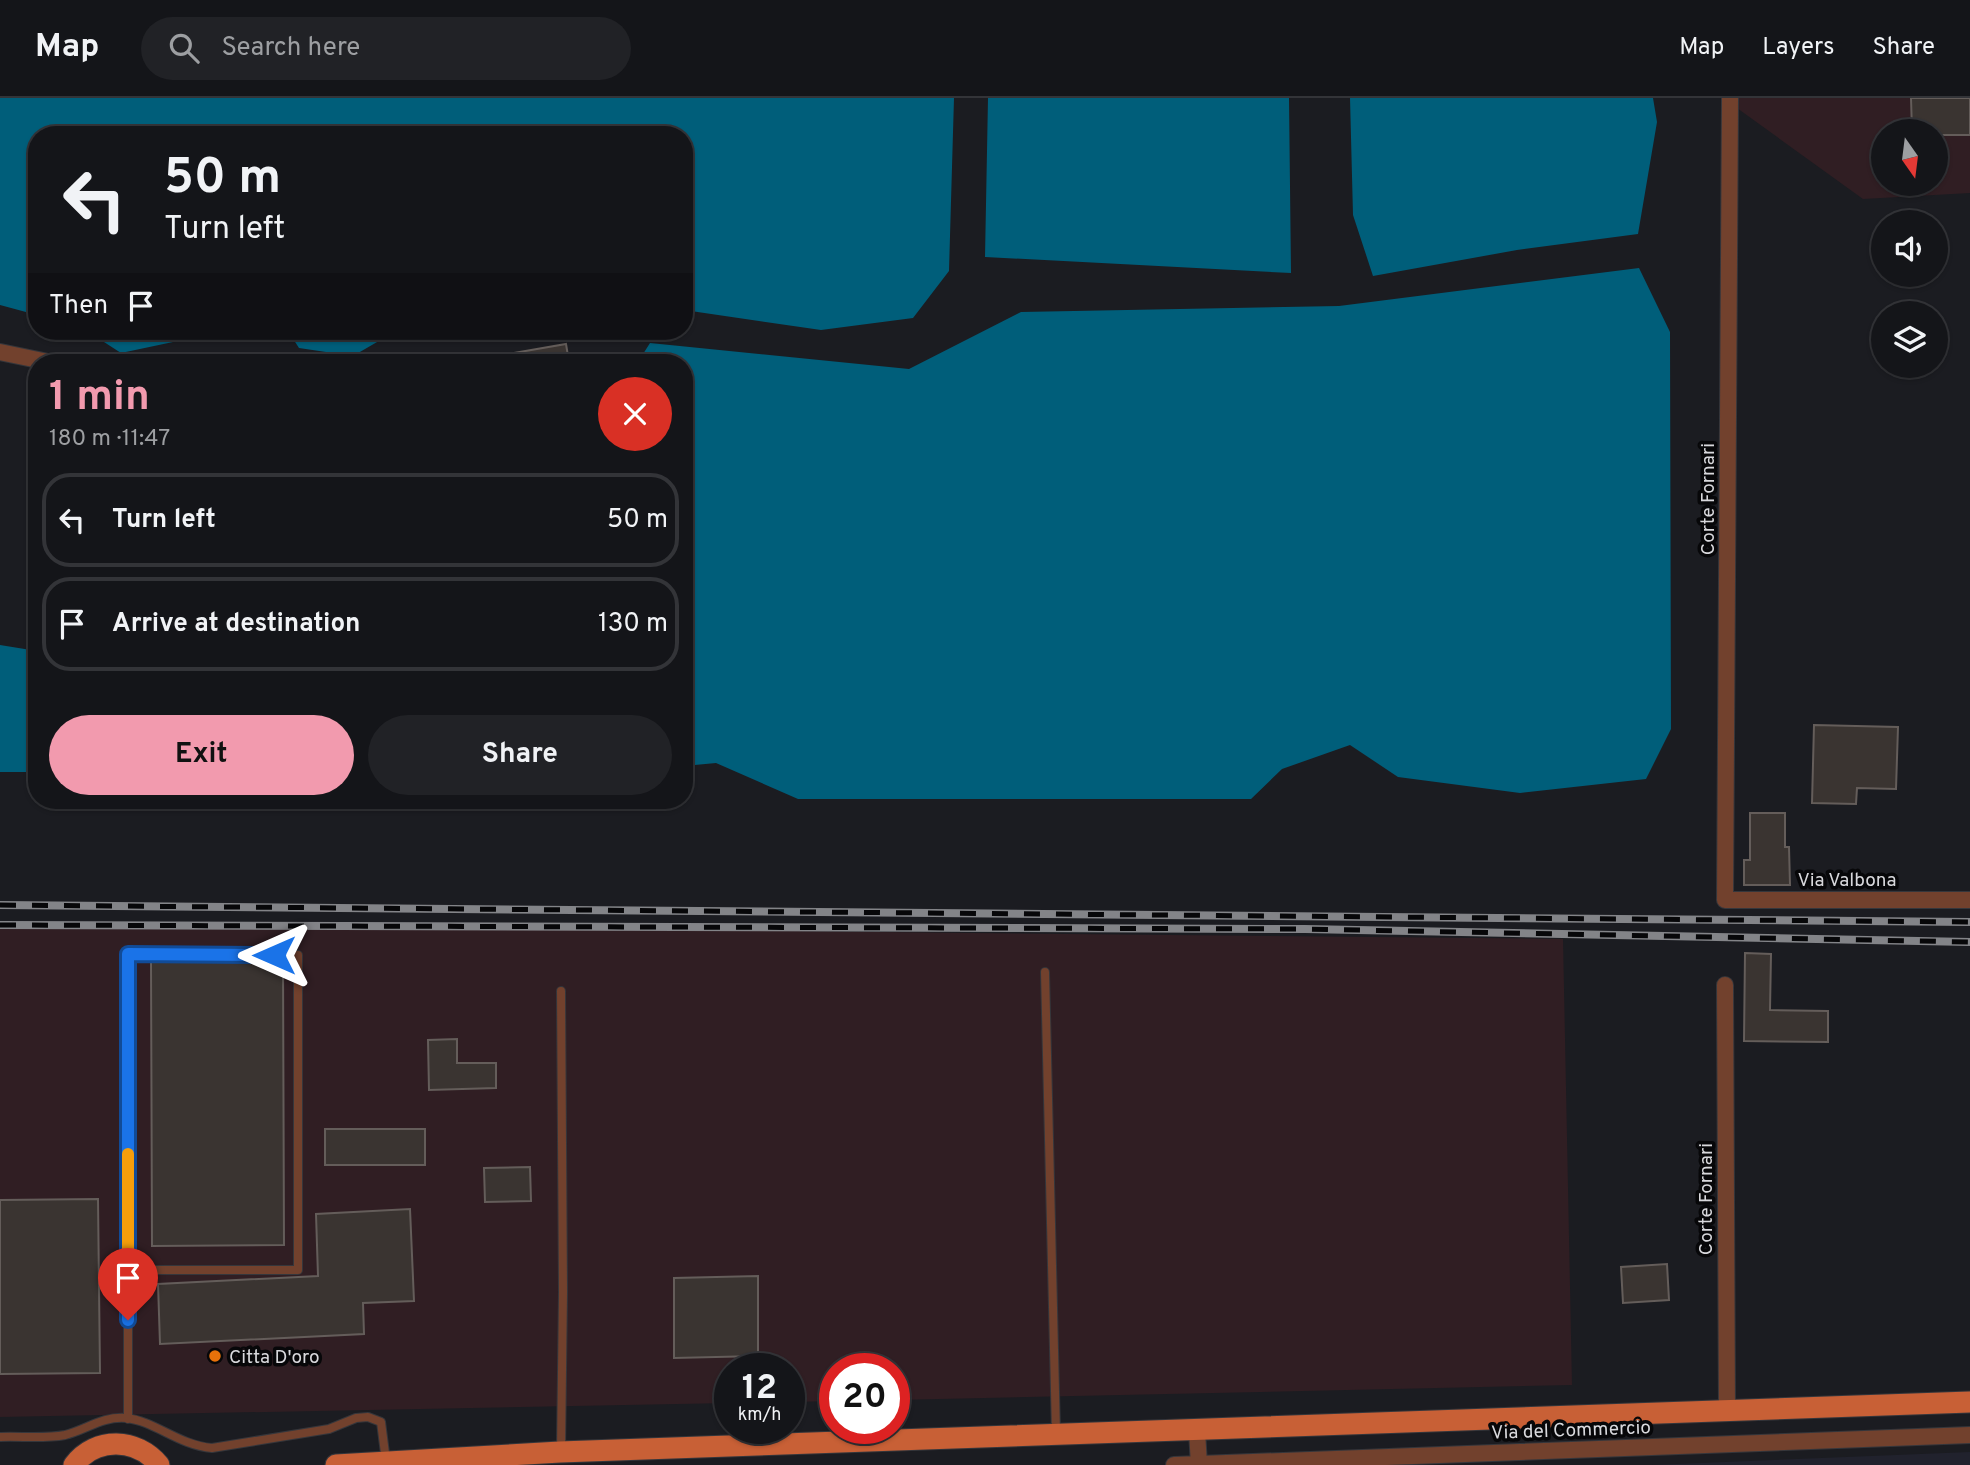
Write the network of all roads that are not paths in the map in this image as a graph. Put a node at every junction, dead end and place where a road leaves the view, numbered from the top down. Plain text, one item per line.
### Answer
1 (1730, 98) edge
2 (0, 352) edge
3 (28, 358) edge
4 (1725, 900) joint
5 (1970, 900) edge
6 (1045, 972) dead end
7 (1726, 985) dead end
8 (561, 991) dead end
9 (128, 1270) junction
10 (1970, 1402) edge
11 (1727, 1412) junction
12 (128, 1419) junction
13 (1197, 1431) junction
14 (1970, 1435) edge
15 (1056, 1436) junction
16 (0, 1437) edge
17 (561, 1452) junction
18 (386, 1461) junction
19 (1199, 1464) edge
20 (74, 1465) edge
21 (159, 1465) edge
22 (336, 1465) edge
23 (1174, 1465) edge

1 - 4 street, Corte Fornari
2 - 3 street
4 - 5 street, Via Valbona
6 - 15 lane
7 - 11 street, Corte Fornari
8 - 17 lane
9 - 9 lane
9 - 12 lane
10 - 11 main road
11 - 13 main road
12 - 16 lane
12 - 18 lane
13 - 15 main road
13 - 19 street
14 - 19 street, Via del Commercio
15 - 17 main road
17 - 18 main road
18 - 22 main road
19 - 23 street, Via del Commercio
20 - 21 main road

